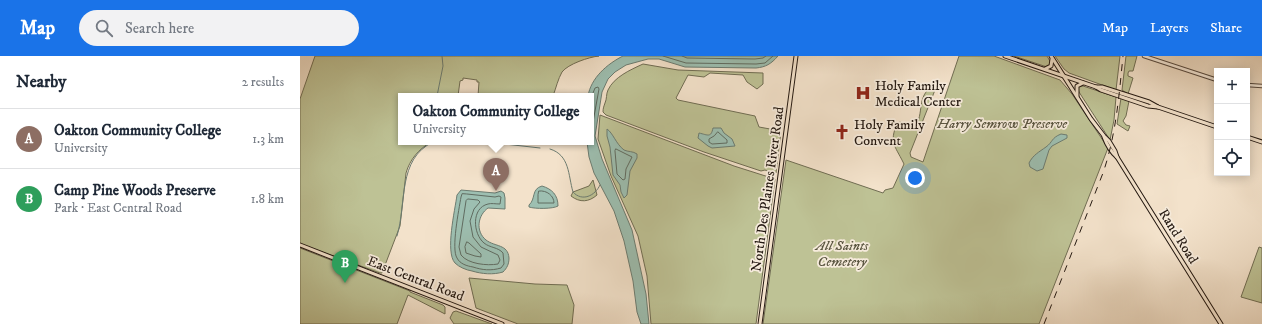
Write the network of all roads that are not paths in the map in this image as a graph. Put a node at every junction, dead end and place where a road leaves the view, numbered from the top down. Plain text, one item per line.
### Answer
1 (796, 56) edge
2 (1005, 56) edge
3 (1144, 56) edge
4 (1051, 57) edge
5 (1045, 69) junction
6 (1064, 76) junction
7 (1214, 79) edge
8 (1085, 83) junction
9 (1250, 85) edge
10 (1262, 86) edge
11 (1077, 96) junction
12 (1214, 126) edge
13 (1250, 138) edge
14 (1262, 142) edge
15 (300, 245) edge
16 (502, 324) edge
17 (760, 324) edge
18 (1222, 324) edge

1 - 17 main road, North Des Plaines River Road
2 - 5 main road
3 - 7 street
4 - 5 main road
4 - 6 main road, Rand Road
5 - 6 main road
6 - 8 main road
6 - 11 main road, Rand Road
8 - 11 main road
8 - 12 main road
9 - 10 street
11 - 18 main road, Rand Road
13 - 14 main road
15 - 16 main road, East Central Road

